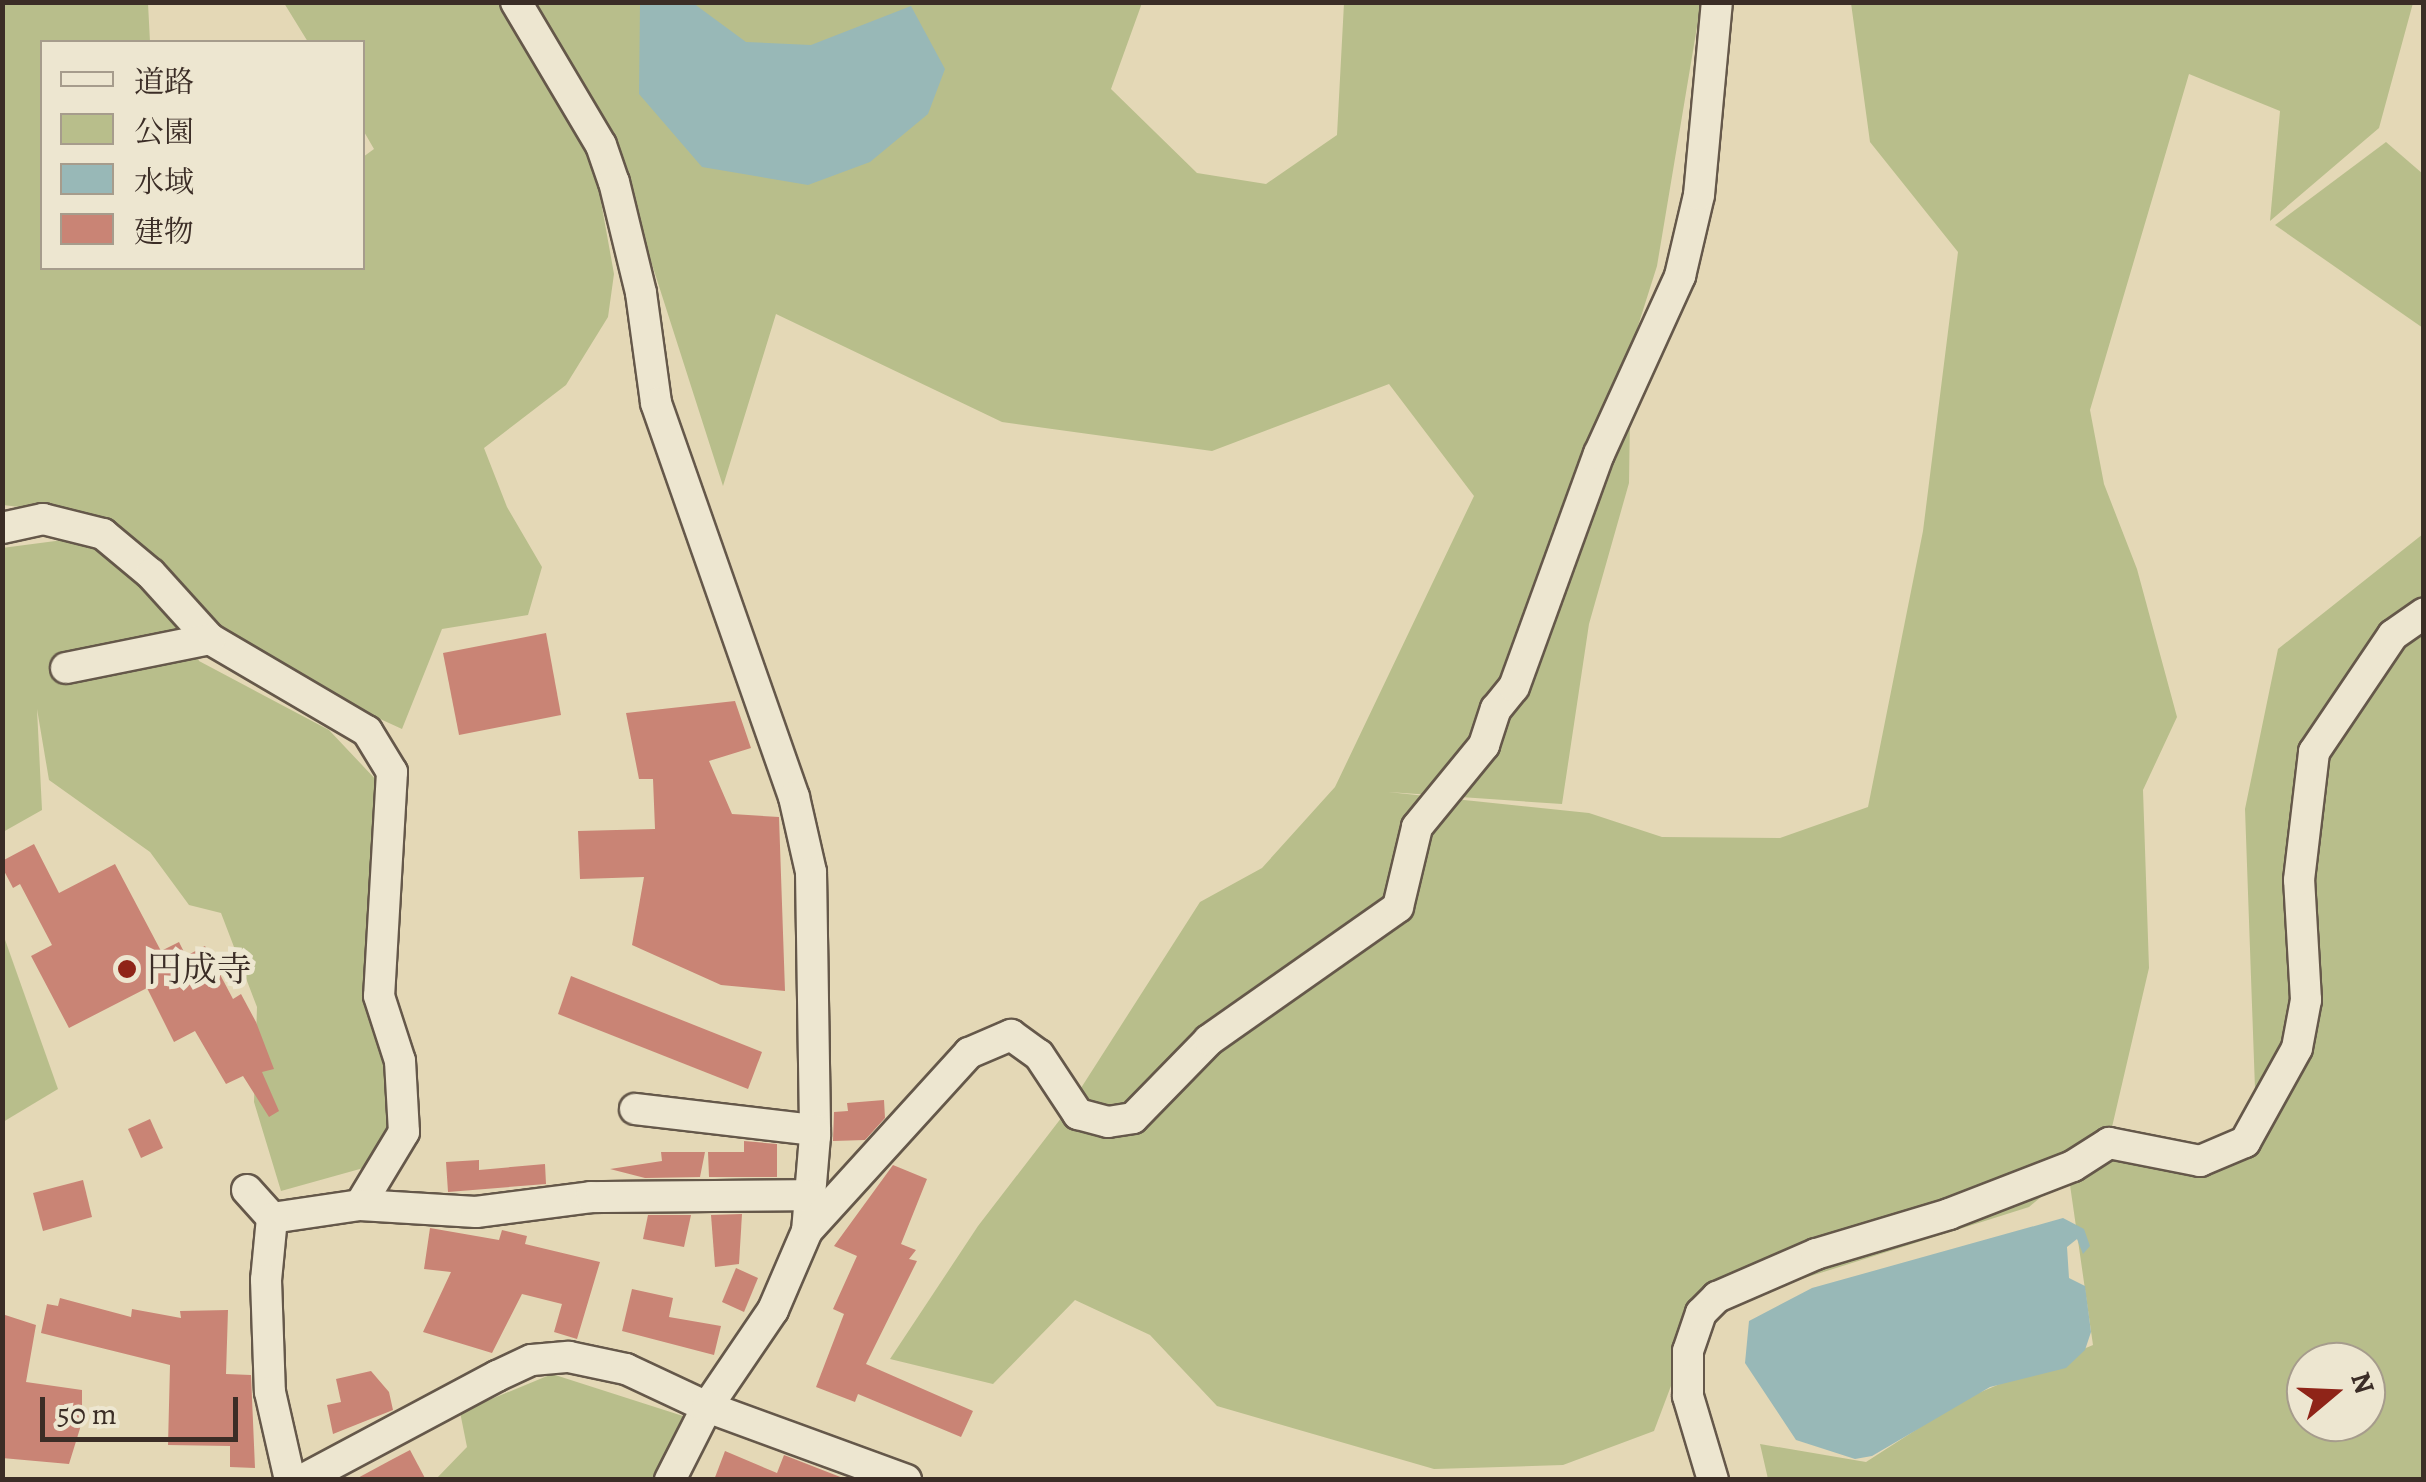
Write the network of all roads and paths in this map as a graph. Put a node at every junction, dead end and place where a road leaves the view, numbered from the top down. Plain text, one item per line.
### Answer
1 (516, 2) edge
2 (1717, 2) edge
3 (2, 528) edge
4 (2424, 613) edge
5 (210, 639) junction
6 (66, 668) dead end
7 (636, 1109) dead end
8 (814, 1130) junction
9 (247, 1190) dead end
10 (810, 1195) junction
11 (360, 1206) junction
12 (272, 1218) junction
13 (807, 1231) junction
14 (708, 1407) junction
15 (290, 1480) edge
16 (302, 1480) edge
17 (670, 1480) edge
18 (906, 1480) edge
19 (1713, 1480) edge

1 - 8 street
2 - 13 street
3 - 5 street
4 - 19 street
5 - 6 street
5 - 11 street
7 - 8 street
8 - 10 street
9 - 12 street
10 - 11 street
10 - 13 street
11 - 12 street
12 - 15 street
13 - 14 street
14 - 16 street
14 - 17 street
14 - 18 street

